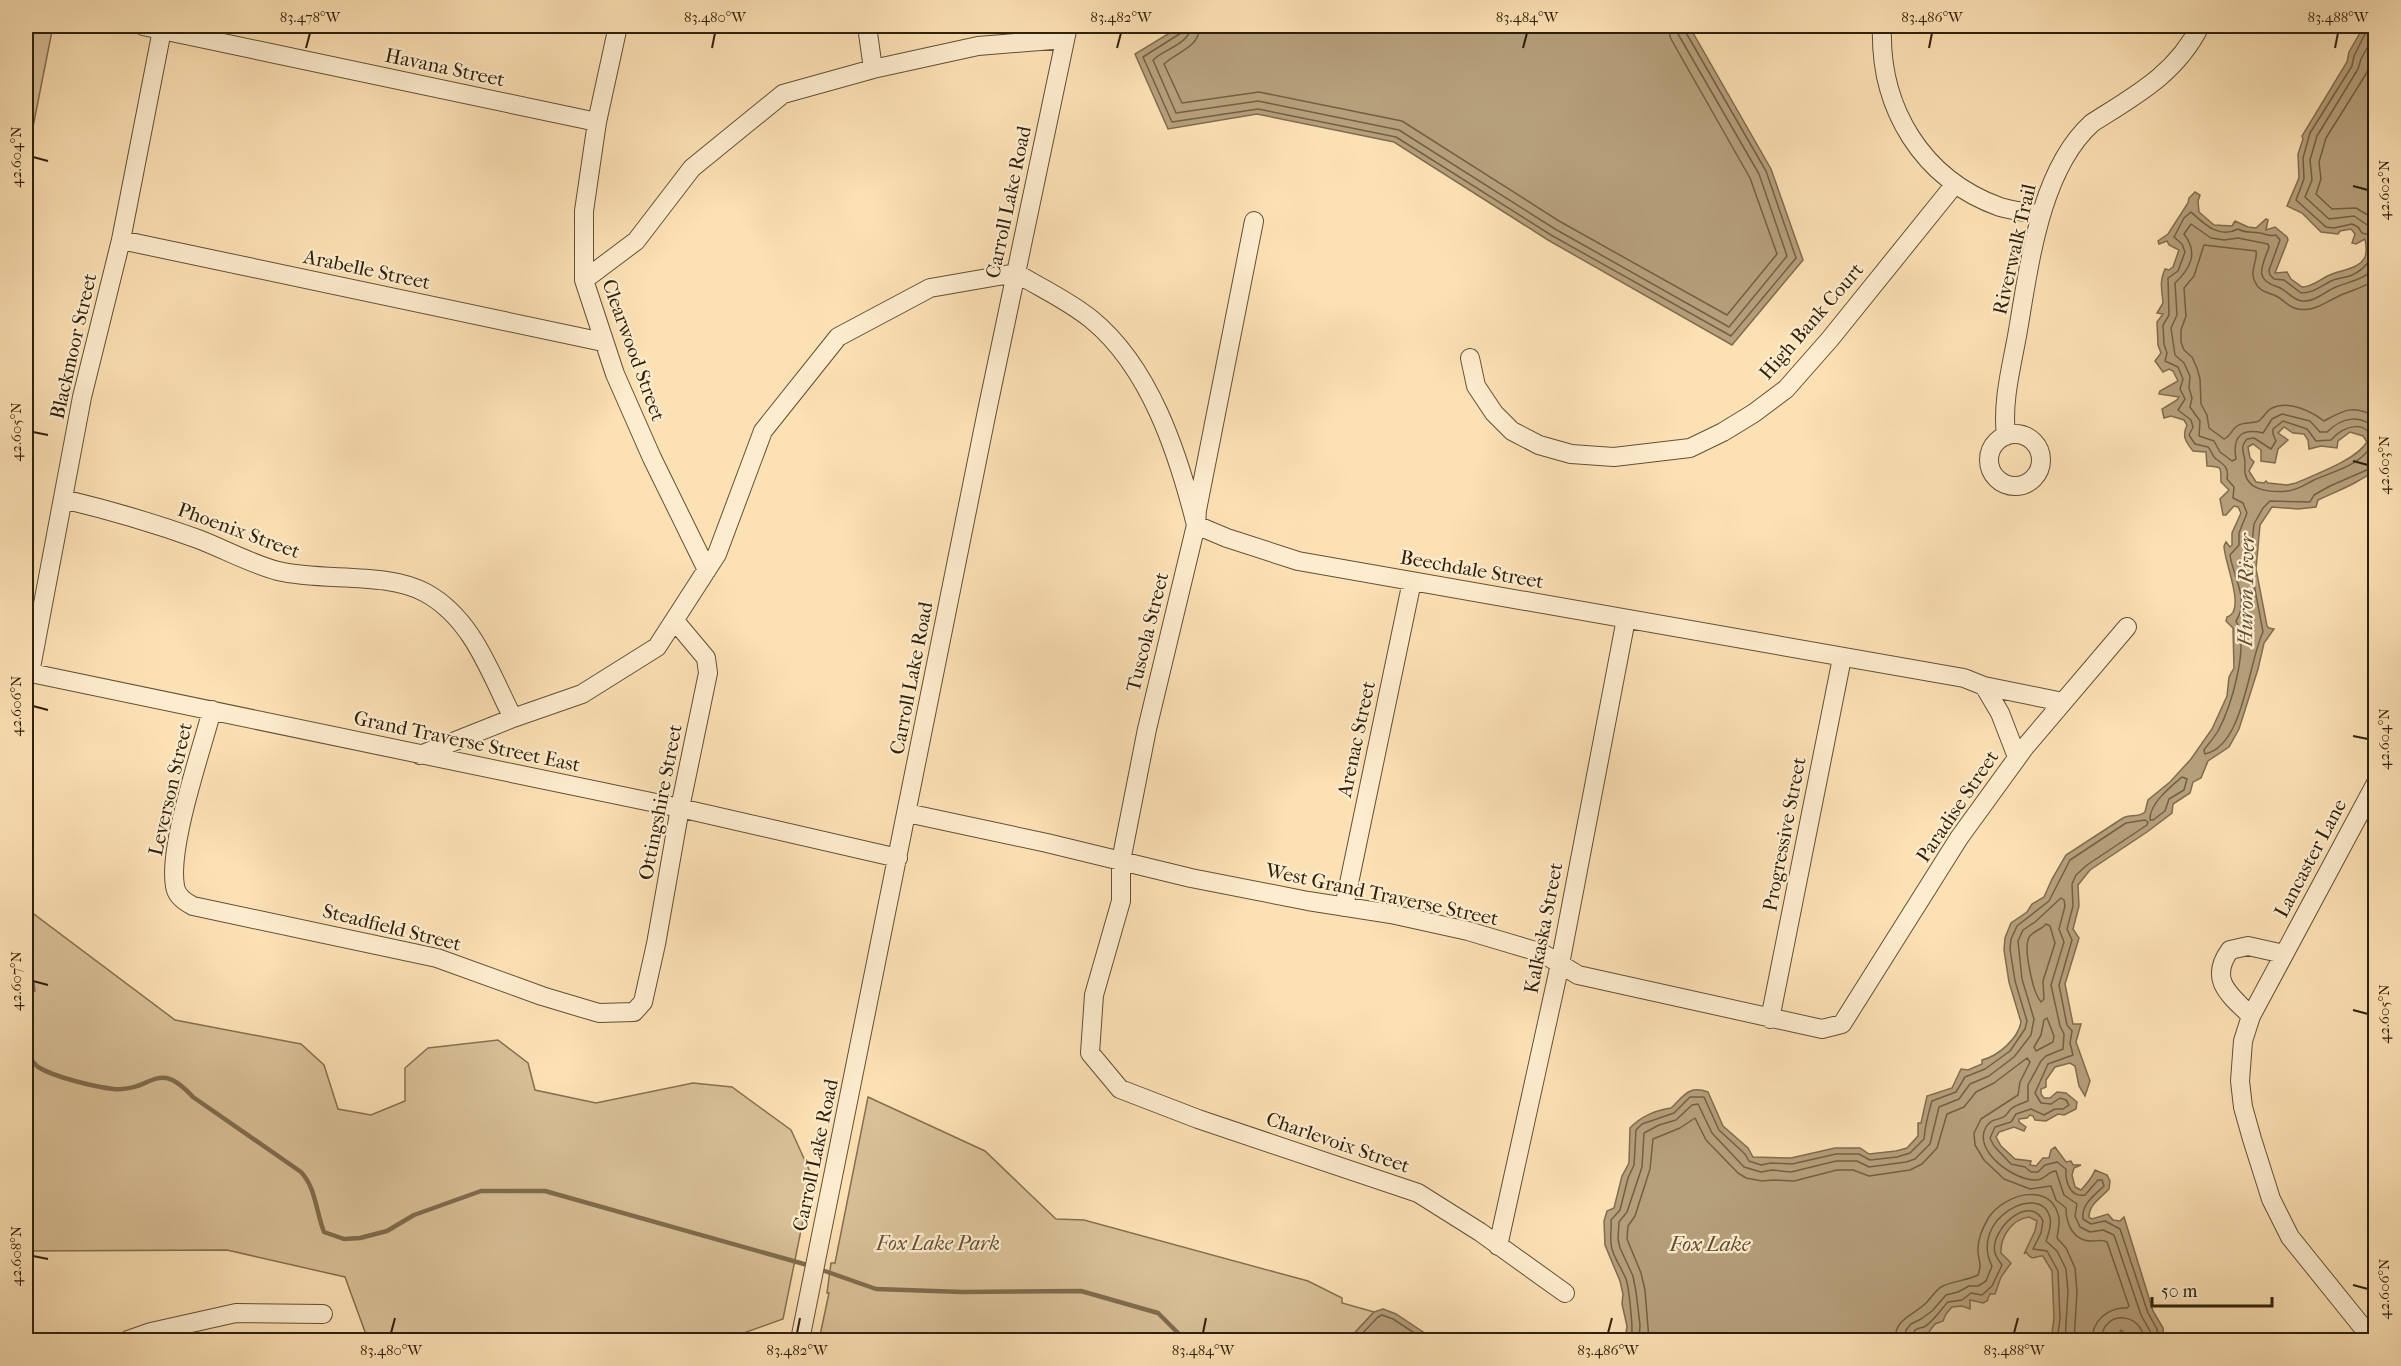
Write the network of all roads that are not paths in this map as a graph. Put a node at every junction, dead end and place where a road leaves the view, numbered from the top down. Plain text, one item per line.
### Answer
1 (142, 26) edge
2 (618, 26) edge
3 (867, 26) edge
4 (1882, 26) edge
5 (2200, 26) edge
6 (162, 30) junction
7 (1067, 32) edge
8 (873, 69) junction
9 (597, 122) junction
10 (1955, 183) junction
11 (2041, 215) junction
12 (1254, 221) dead end
13 (121, 240) junction
14 (1016, 273) junction
15 (584, 280) junction
16 (603, 342) junction
17 (1470, 358) dead end
18 (2006, 436) dead end
19 (63, 499) junction
20 (1196, 525) junction
21 (707, 570) junction
22 (1412, 581) junction
23 (1626, 619) junction
24 (675, 621) junction
25 (2127, 627) dead end
26 (1842, 658) junction
27 (28, 672) edge
28 (1984, 686) junction
29 (2062, 702) junction
30 (212, 710) junction
31 (513, 718) junction
32 (420, 755) junction
33 (2018, 757) junction
34 (2376, 783) edge
35 (680, 808) junction
36 (907, 813) junction
37 (898, 858) junction
38 (1121, 861) junction
39 (193, 906) joint
40 (1344, 907) junction
41 (2284, 954) junction
42 (1560, 964) junction
43 (643, 1002) joint
44 (2251, 1016) junction
45 (1770, 1019) junction
46 (1842, 1024) joint
47 (1090, 1053) joint
48 (1498, 1246) junction
49 (1565, 1293) dead end
50 (323, 1314) dead end
51 (128, 1341) edge
52 (800, 1341) edge
53 (2373, 1341) edge

1 - 6 street, Havana Street
2 - 9 street, Clearwood Street
3 - 8 street
4 - 10 street
5 - 11 street, Riverwalk Trail
6 - 9 street, Havana Street
6 - 13 street, Blackmoor Street
7 - 8 street
7 - 14 street, Carroll Lake Road
8 - 15 street
9 - 15 street, Clearwood Street
10 - 11 street
10 - 17 street, High Bank Court
11 - 18 street, Riverwalk Trail
12 - 20 street, Tuscola Street
13 - 16 street, Arabelle Street
13 - 19 street, Blackmoor Street
14 - 20 street
14 - 21 street
14 - 36 street, Carroll Lake Road
15 - 16 street, Clearwood Street
16 - 21 street, Clearwood Street
19 - 27 street, Blackmoor Street
19 - 31 street, Phoenix Street
20 - 22 street, Beechdale Street
20 - 38 street, Tuscola Street
21 - 24 street
22 - 23 street, Beechdale Street
22 - 40 street, Arenac Street
23 - 26 street, Beechdale Street
23 - 42 street, Kalkaska Street
24 - 31 street
24 - 35 street, Ottingshire Street
25 - 29 street, Paradise Street
26 - 28 street, Beechdale Street
26 - 45 street, Progressive Street
27 - 30 street, Grand Traverse Street East
28 - 29 street, Beechdale Street
28 - 33 street
29 - 33 street, Paradise Street
30 - 32 street, Grand Traverse Street East
30 - 39 street, Leverson Street
31 - 32 street
32 - 35 street, Grand Traverse Street East
33 - 46 street, Paradise Street
34 - 41 street, Lancaster Lane
35 - 37 street, Grand Traverse Street East
35 - 43 street, Ottingshire Street
36 - 37 street, Carroll Lake Road
36 - 38 street, West Grand Traverse Street
37 - 52 street, Carroll Lake Road
38 - 40 street, West Grand Traverse Street
38 - 47 street, Tuscola Street
39 - 43 street, Steadfield Street
40 - 42 street, West Grand Traverse Street
41 - 44 street, Lancaster Lane
41 - 44 street
42 - 45 street, West Grand Traverse Street
42 - 48 street, Kalkaska Street
44 - 53 street, Lancaster Lane
45 - 46 street, West Grand Traverse Street
47 - 48 street, Charlevoix Street
48 - 49 street, Charlevoix Street
50 - 51 street

